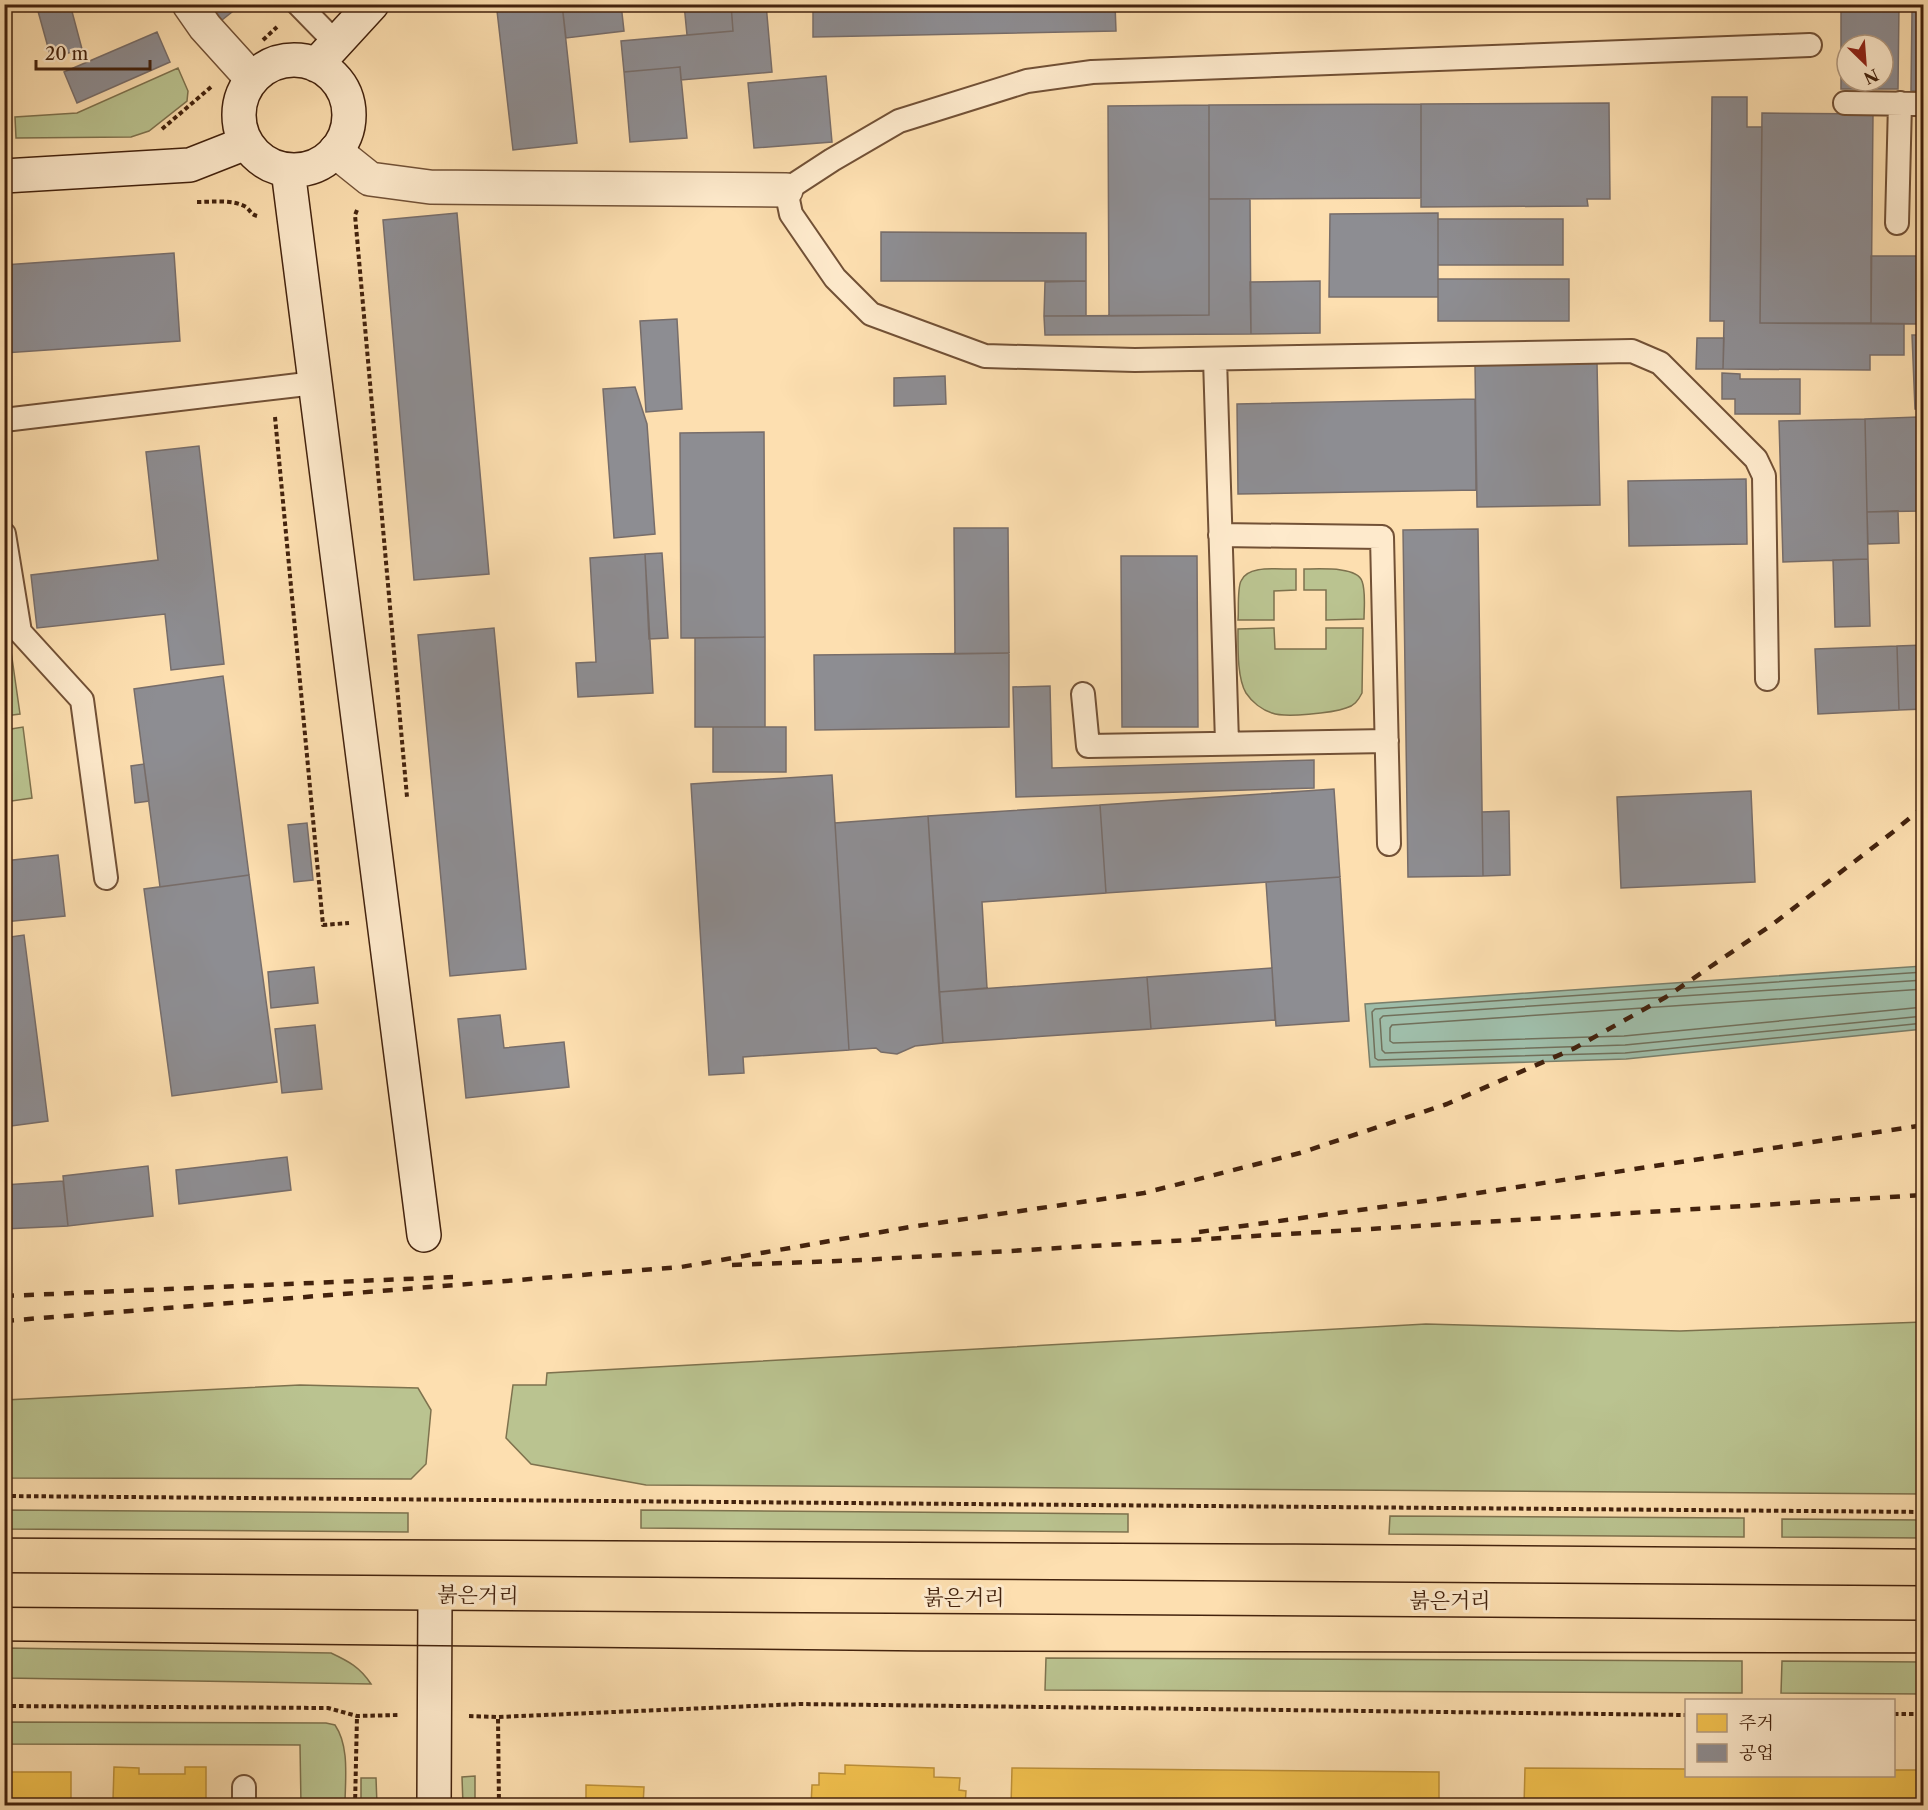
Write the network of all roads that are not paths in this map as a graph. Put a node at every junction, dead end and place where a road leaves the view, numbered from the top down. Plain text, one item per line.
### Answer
1 (189, 4) edge
2 (372, 4) edge
3 (299, 5) edge
4 (1810, 45) dead end
5 (326, 54) junction
6 (245, 71) junction
7 (1845, 103) dead end
8 (1900, 103) junction
9 (1923, 104) edge
10 (246, 143) junction
11 (335, 151) junction
12 (288, 170) junction
13 (4, 176) edge
14 (786, 190) junction
15 (1897, 223) dead end
16 (1215, 359) junction
17 (315, 383) junction
18 (4, 420) edge
19 (4, 534) edge
20 (1220, 535) junction
21 (1767, 679) dead end
22 (1083, 694) dead end
23 (1387, 741) junction
24 (1227, 742) junction
25 (1389, 844) dead end
26 (106, 878) dead end
27 (424, 1235) dead end
28 (4, 1590) edge
29 (435, 1594) junction
30 (1923, 1603) edge
31 (434, 1806) edge

1 - 6 street
2 - 5 street
3 - 5 lane
4 - 14 lane
5 - 6 street
5 - 11 street
6 - 10 street
7 - 8 lane
8 - 9 lane
8 - 15 lane
10 - 12 street
10 - 13 street
11 - 12 street
11 - 14 street
12 - 17 street
14 - 16 lane
16 - 20 lane
16 - 21 lane
17 - 18 lane
17 - 27 street
19 - 26 lane
20 - 23 lane
20 - 24 lane
22 - 24 lane
23 - 24 lane
23 - 25 lane
28 - 29 main road, 붉은거리
29 - 30 main road, 붉은거리
29 - 31 street

